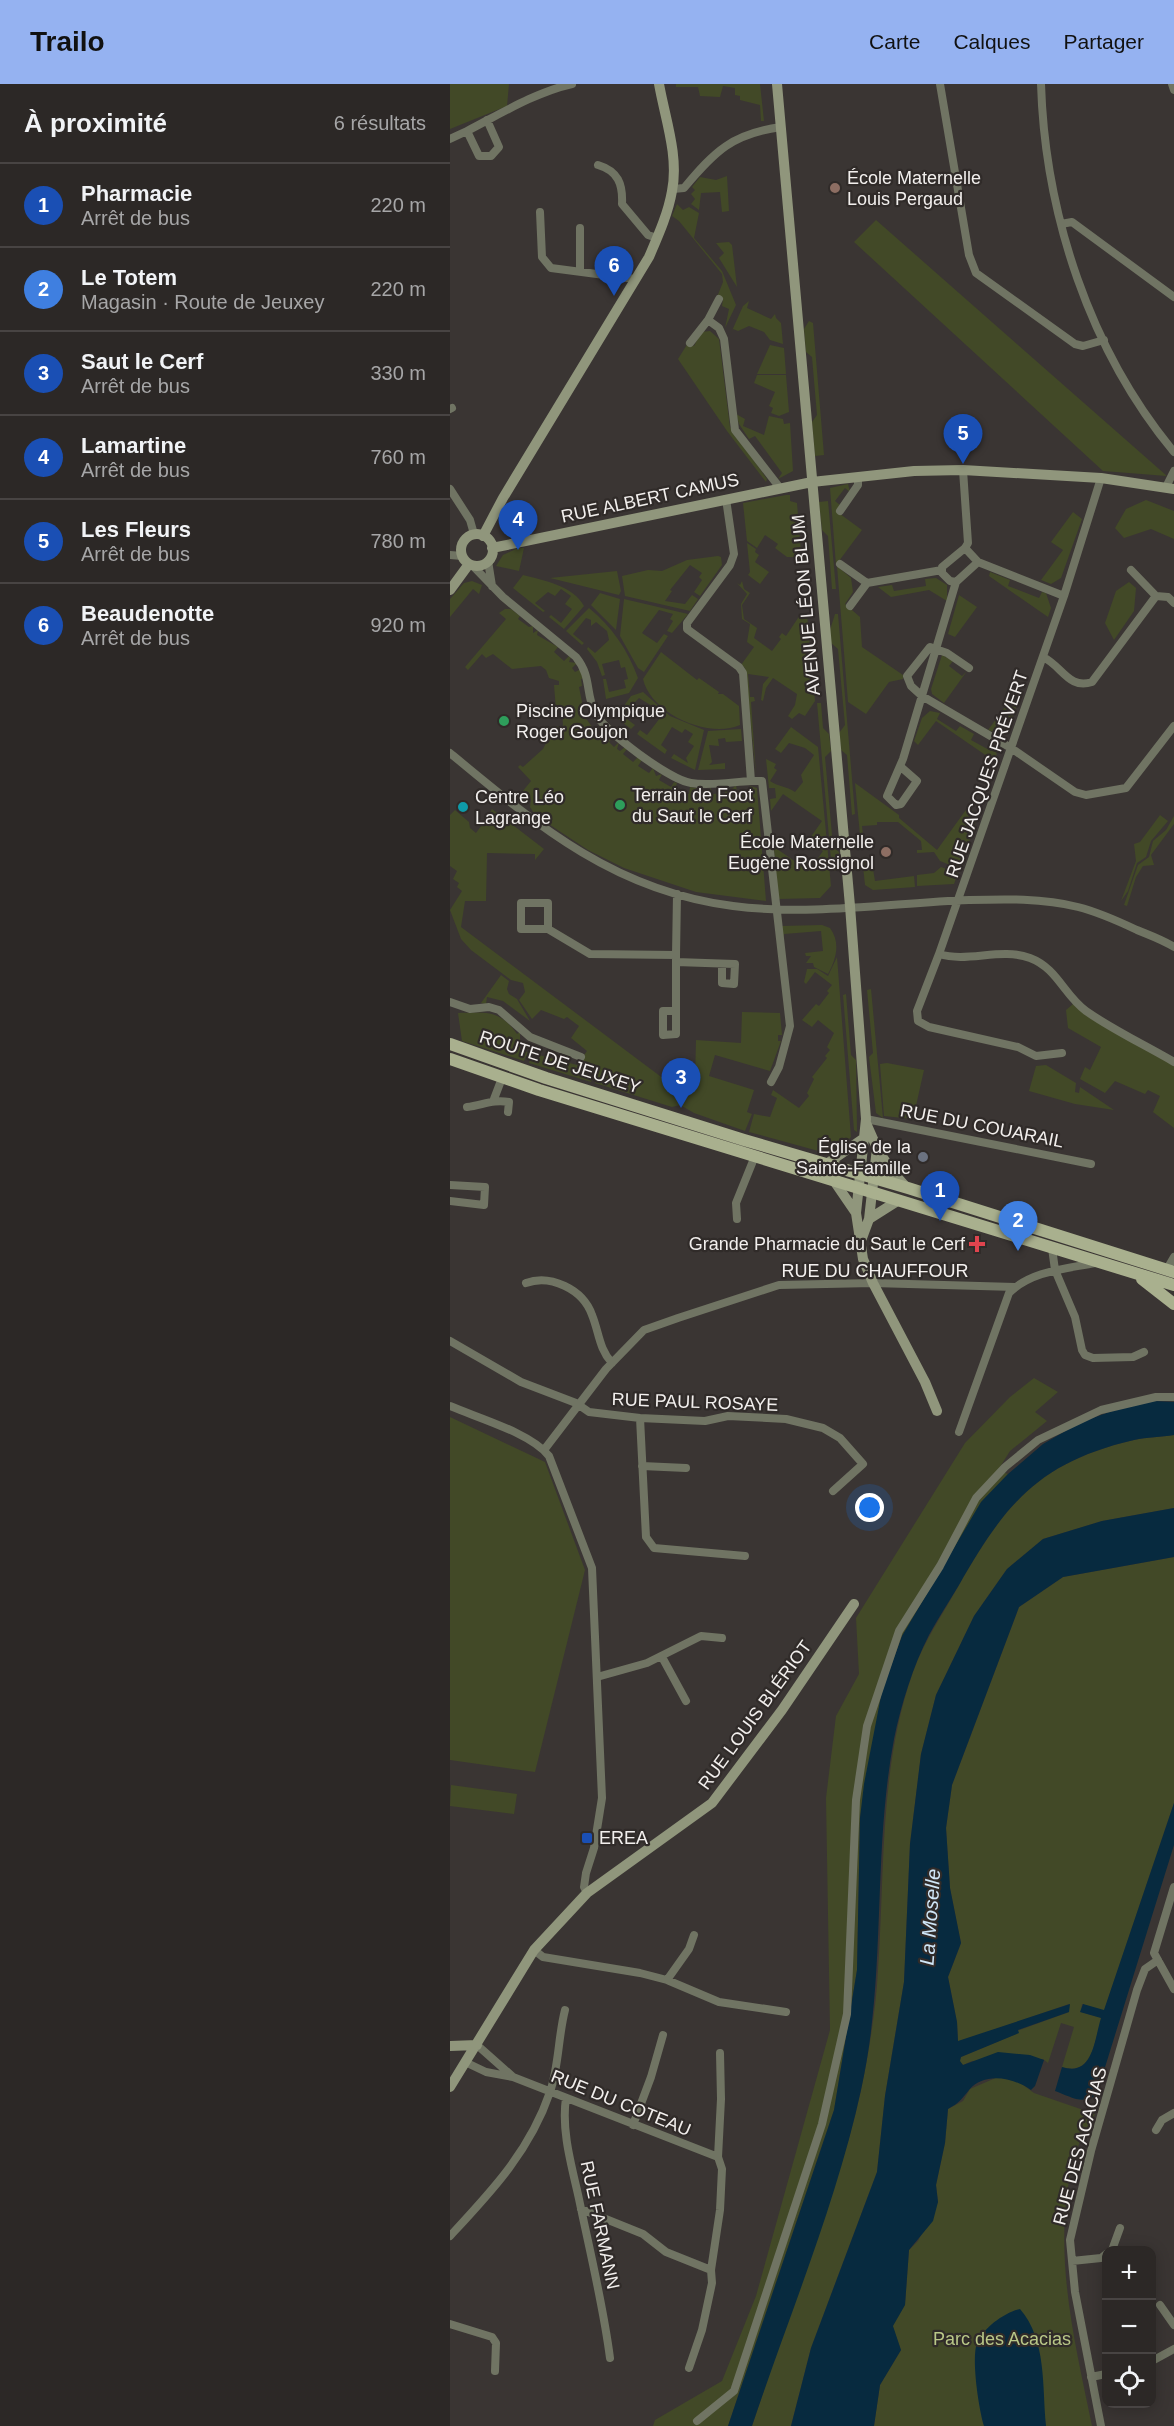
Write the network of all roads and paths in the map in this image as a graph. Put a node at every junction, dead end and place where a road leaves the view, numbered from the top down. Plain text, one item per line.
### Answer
1 (572, 84) edge
2 (659, 84) edge
3 (777, 84) edge
4 (940, 84) edge
5 (1041, 84) edge
6 (1172, 84) edge
7 (1174, 90) edge
8 (487, 120) junction
9 (781, 127) junction
10 (467, 131) junction
11 (450, 139) edge
12 (598, 165) dead end
13 (673, 189) junction
14 (540, 212) dead end
15 (1060, 224) junction
16 (580, 228) dead end
17 (657, 238) junction
18 (580, 272) junction
19 (635, 279) junction
20 (1174, 297) edge
21 (719, 298) dead end
22 (708, 320) junction
23 (1104, 340) junction
24 (690, 343) dead end
25 (1173, 453) edge
26 (963, 470) junction
27 (1174, 471) edge
28 (858, 477) junction
29 (1101, 478) junction
30 (812, 482) junction
31 (780, 488) junction
32 (1170, 488) edge
33 (450, 489) edge
34 (726, 499) junction
35 (840, 511) dead end
36 (479, 535) junction
37 (492, 548) junction
38 (965, 548) junction
39 (450, 555) edge
40 (488, 561) junction
41 (468, 562) junction
42 (978, 562) junction
43 (840, 564) dead end
44 (942, 570) junction
45 (1131, 570) dead end
46 (956, 582) junction
47 (867, 583) junction
48 (492, 586) junction
49 (450, 591) edge
50 (1064, 596) junction
51 (1156, 596) junction
52 (1174, 603) edge
53 (850, 606) dead end
54 (938, 650) junction
55 (1043, 657) junction
56 (969, 668) dead end
57 (922, 696) junction
58 (1174, 726) edge
59 (1011, 748) junction
60 (450, 753) edge
61 (901, 767) junction
62 (751, 781) junction
63 (677, 894) junction
64 (958, 901) junction
65 (850, 906) junction
66 (775, 910) junction
67 (548, 929) junction
68 (1174, 947) edge
69 (939, 954) junction
70 (676, 958) junction
71 (722, 964) dead end
72 (450, 1002) edge
73 (676, 1011) dead end
74 (450, 1044) edge
75 (1062, 1053) dead end
76 (581, 1057) dead end
77 (450, 1059) edge
78 (1174, 1062) edge
79 (502, 1078) junction
80 (771, 1082) dead end
81 (494, 1099) junction
82 (467, 1107) dead end
83 (508, 1112) dead end
84 (866, 1121) junction
85 (864, 1138) junction
86 (877, 1148) junction
87 (755, 1156) junction
88 (1091, 1164) dead end
89 (825, 1165) junction
90 (832, 1178) junction
91 (860, 1181) junction
92 (450, 1185) edge
93 (873, 1186) junction
94 (908, 1188) junction
95 (899, 1200) junction
96 (450, 1201) edge
97 (856, 1213) junction
98 (737, 1219) dead end
99 (869, 1219) junction
100 (862, 1238) junction
101 (1052, 1248) junction
102 (1174, 1257) edge
103 (1097, 1263) junction
104 (1055, 1270) junction
105 (1134, 1274) junction
106 (1166, 1280) edge
107 (526, 1283) dead end
108 (873, 1283) junction
109 (1015, 1287) junction
110 (1174, 1304) edge
111 (450, 1341) edge
112 (1144, 1352) dead end
113 (612, 1363) junction
114 (1174, 1396) edge
115 (450, 1406) edge
116 (580, 1406) junction
117 (937, 1411) dead end
118 (640, 1418) junction
119 (959, 1432) dead end
120 (544, 1450) junction
121 (642, 1466) junction
122 (686, 1468) dead end
123 (833, 1491) dead end
124 (745, 1556) dead end
125 (854, 1604) dead end
126 (722, 1638) dead end
127 (662, 1657) junction
128 (597, 1677) junction
129 (686, 1701) dead end
130 (1174, 1887) edge
131 (587, 1893) junction
132 (694, 1935) dead end
133 (534, 1950) junction
134 (1158, 1960) junction
135 (667, 1980) junction
136 (1174, 1989) edge
137 (565, 2010) dead end
138 (786, 2012) dead end
139 (663, 2035) dead end
140 (477, 2045) junction
141 (450, 2048) edge
142 (720, 2053) dead end
143 (465, 2062) junction
144 (513, 2077) junction
145 (452, 2080) edge
146 (550, 2092) junction
147 (566, 2098) junction
148 (1174, 2113) edge
149 (633, 2125) junction
150 (1156, 2130) dead end
151 (718, 2157) junction
152 (581, 2209) junction
153 (1120, 2228) dead end
154 (450, 2236) edge
155 (1113, 2246) edge
156 (1102, 2257) edge
157 (1072, 2261) junction
158 (711, 2270) junction
159 (1160, 2305) dead end
160 (450, 2324) edge
161 (1174, 2325) edge
162 (1174, 2349) edge
163 (610, 2358) dead end
164 (1156, 2359) edge
165 (689, 2368) dead end
166 (495, 2371) dead end
167 (1102, 2375) edge
168 (1091, 2377) junction
169 (697, 2421) dead end
170 (1101, 2426) edge

1 - 8 street
2 - 13 street
3 - 9 street, AVENUE LÉON BLUM
4 - 23 street
5 - 15 street
6 - 7 street
8 - 10 street
8 - 10 street
9 - 13 street
9 - 30 street, AVENUE LÉON BLUM
10 - 11 street
12 - 17 street
13 - 17 street
14 - 18 street
15 - 20 street
15 - 23 street
16 - 18 street
17 - 19 street
18 - 19 street
19 - 36 street
21 - 22 street
22 - 24 street
22 - 31 street, RUE ALBERT CAMUS
23 - 25 street
26 - 28 street, RUE ALBERT CAMUS
26 - 29 street, RUE ALBERT CAMUS
26 - 38 street
27 - 32 street
28 - 30 street, RUE ALBERT CAMUS
28 - 35 street
29 - 32 street, RUE ALBERT CAMUS
29 - 50 street, RUE JACQUES PRÉVERT
30 - 31 street, RUE ALBERT CAMUS
30 - 65 street, AVENUE LÉON BLUM
31 - 34 street, RUE ALBERT CAMUS
33 - 36 street
34 - 37 street, RUE ALBERT CAMUS
34 - 62 street
36 - 37 street
36 - 41 street
37 - 40 street
38 - 42 street
38 - 44 street
39 - 41 street
40 - 41 street
40 - 48 street
41 - 48 street
41 - 49 street
42 - 46 street
42 - 50 street
43 - 47 street
44 - 46 street
44 - 47 street
45 - 51 street
46 - 54 street
47 - 53 street
48 - 62 street
50 - 55 street, RUE JACQUES PRÉVERT
51 - 52 street
51 - 55 street, RUE JACQUES PRÉVERT
54 - 56 street
54 - 57 street
54 - 57 street
55 - 59 street, RUE JACQUES PRÉVERT
57 - 59 street
57 - 61 street
58 - 59 street
59 - 64 street, RUE JACQUES PRÉVERT
60 - 63 street
61 - 61 street
62 - 66 street
63 - 66 street
63 - 70 street
64 - 65 street
64 - 68 street
64 - 69 street, RUE JACQUES PRÉVERT
65 - 66 street
65 - 84 street, AVENUE LÉON BLUM
66 - 80 street
67 - 67 street
67 - 70 street
69 - 75 street, RUE JACQUES PRÉVERT
69 - 78 street
70 - 71 street
70 - 73 street
72 - 76 street
74 - 89 main road, ROUTE DE JEUXEY
77 - 79 main road, ROUTE DE JEUXEY
79 - 81 street, ROUTE DE JEUXEY
79 - 87 main road, ROUTE DE JEUXEY
81 - 82 street
81 - 83 street
84 - 85 street, AVENUE LÉON BLUM
84 - 86 street, AVENUE LÉON BLUM
84 - 88 street, RUE DU COUARAIL
85 - 89 street
85 - 91 street, AVENUE LÉON BLUM
86 - 93 street
86 - 94 street, AVENUE LÉON BLUM
87 - 90 main road, ROUTE DE JEUXEY
87 - 98 street
89 - 91 main road, ROUTE DE JEUXEY
90 - 91 main road, ROUTE DE JEUXEY
90 - 97 street
91 - 93 main road, ROUTE DE JEUXEY
91 - 97 street
92 - 96 street
93 - 94 main road, ROUTE DE JEUXEY
93 - 95 main road, ROUTE DE JEUXEY
93 - 99 street
94 - 106 main road, ROUTE DE JEUXEY
95 - 99 street
95 - 101 main road, ROUTE DE JEUXEY
97 - 100 street
99 - 100 street
100 - 108 street
101 - 103 main road, ROUTE DE JEUXEY
101 - 104 street
102 - 106 street
103 - 104 street
103 - 105 main road, ROUTE DE JEUXEY
104 - 109 street
104 - 112 street
105 - 106 main road
105 - 110 main road
107 - 113 street
108 - 109 street, RUE DU CHAUFFOUR
108 - 113 street, RUE DU CHAUFFOUR
108 - 117 street
109 - 119 street
111 - 116 street, RUE PAUL ROSAYE
113 - 116 street, RUE DU CHAUFFOUR
114 - 169 street
115 - 120 street
116 - 118 street, RUE PAUL ROSAYE
116 - 120 street, RUE DU CHAUFFOUR
118 - 121 street
118 - 123 street, RUE PAUL ROSAYE
120 - 128 street
121 - 122 street
121 - 124 street
125 - 131 street, RUE LOUIS BLÉRIOT
126 - 127 street
127 - 128 street
127 - 129 street
128 - 131 street
130 - 134 street
131 - 133 street, RUE LOUIS BLÉRIOT
132 - 135 street
133 - 135 street
133 - 140 street, RUE LOUIS BLÉRIOT
134 - 136 street
134 - 157 street, RUE DES ACACIAS
135 - 138 street
137 - 146 street
139 - 149 street
140 - 141 street
140 - 143 street, RUE LOUIS BLÉRIOT
140 - 144 street, RUE DU COTEAU
141 - 143 street
142 - 151 street
143 - 144 street, RUE DU COTEAU
143 - 145 street, RUE LOUIS BLÉRIOT
144 - 146 street, RUE DU COTEAU
146 - 147 street, RUE DU COTEAU
146 - 154 street
147 - 149 street, RUE DU COTEAU
147 - 152 street, RUE FARMANN
148 - 150 street
149 - 151 street, RUE DU COTEAU
151 - 158 street
152 - 158 street
152 - 163 street, RUE FARMANN
153 - 155 street
156 - 157 street
157 - 168 street, RUE DES ACACIAS
158 - 165 street
159 - 161 street
160 - 166 street
162 - 164 street
167 - 168 street
168 - 170 street, RUE DES ACACIAS

